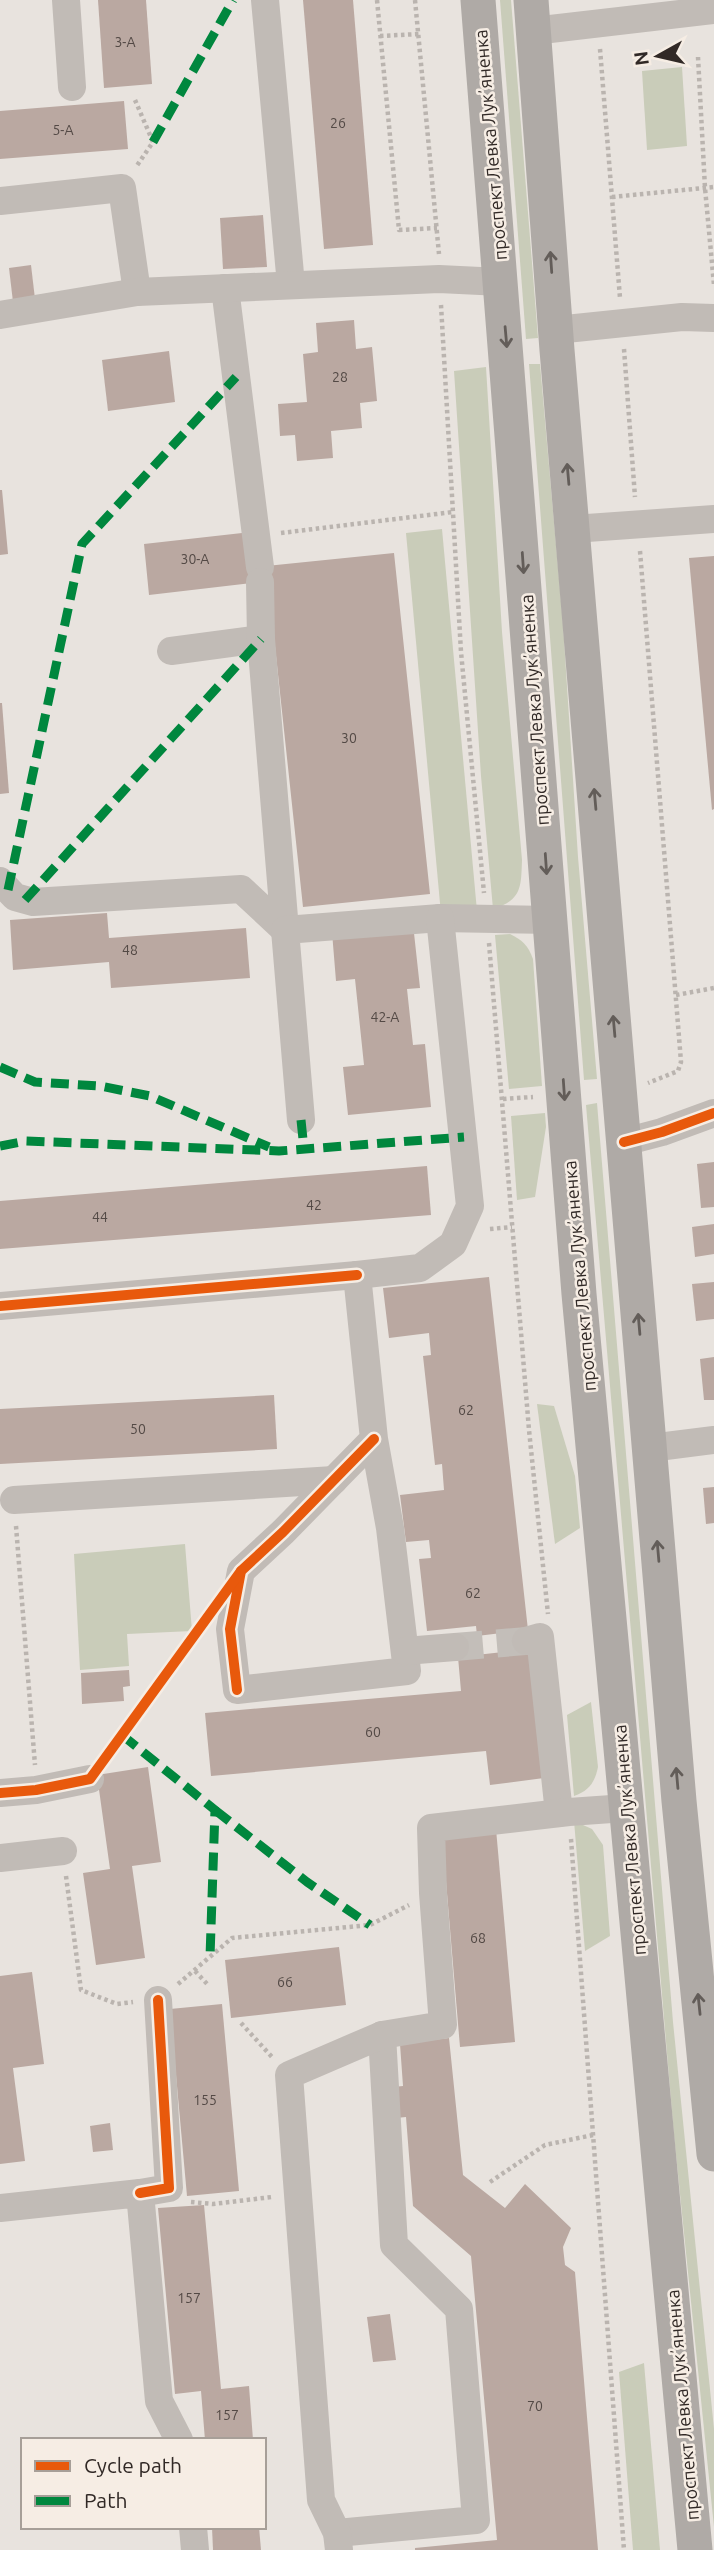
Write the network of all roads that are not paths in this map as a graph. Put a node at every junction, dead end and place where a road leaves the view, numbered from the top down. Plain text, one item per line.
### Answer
1 (66, 0) edge
2 (265, 0) edge
3 (478, 0) edge
4 (714, 10) edge
5 (532, 16) edge
6 (72, 87) dead end
7 (0, 201) edge
8 (501, 282) junction
9 (291, 285) junction
10 (225, 288) junction
11 (137, 292) junction
12 (0, 315) edge
13 (714, 318) edge
14 (556, 330) junction
15 (714, 519) edge
16 (573, 529) junction
17 (261, 639) junction
18 (172, 651) dead end
19 (0, 881) edge
20 (440, 918) junction
21 (550, 920) junction
22 (285, 930) junction
23 (714, 1113) edge
24 (301, 1120) dead end
25 (624, 1142) junction
26 (357, 1275) junction
27 (0, 1306) edge
28 (374, 1439) junction
29 (714, 1440) edge
30 (650, 1448) junction
31 (334, 1480) junction
32 (14, 1500) road end
33 (526, 1641) dead end
34 (455, 1647) tunnel mouth
35 (405, 1651) junction
36 (90, 1779) road end
37 (0, 1794) edge
38 (625, 1808) junction
39 (564, 1812) junction
40 (63, 1851) road end
41 (0, 1858) edge
42 (158, 2000) road end
43 (382, 2035) junction
44 (714, 2154) edge
45 (140, 2193) junction
46 (0, 2208) edge
47 (177, 2438) edge
48 (193, 2529) edge
49 (338, 2542) edge
50 (195, 2550) edge
51 (695, 2550) edge

1 - 6 street
2 - 9 street
3 - 8 main road, проспект Левка Лукʼяненка
4 - 5 street
14 -> 5 main road
7 - 11 street
8 - 9 street
8 -> 21 main road, проспект Левка Лукʼяненка
9 - 10 street
10 - 11 street
10 - 17 street
11 - 12 street
13 - 14 street
16 -> 14 main road
15 - 16 street
25 -> 16 main road
17 - 18 street
17 - 22 street
19 - 22 street
20 - 21 street
20 - 22 street
20 - 26 street
21 -> 38 main road, проспект Левка Лукʼяненка
22 - 24 street
23 - 25 street
30 -> 25 main road
26 - 27 street
26 - 28 street
28 - 31 street
28 - 35 street
29 - 30 street
44 -> 30 main road
31 - 32 street
31 - 35 street
33 - 39 street
34 - 35 street
36 - 37 street
38 - 39 street
38 - 51 main road, проспект Левка Лукʼяненка
39 - 43 street
40 - 41 street
42 - 45 street
43 - 49 street
43 - 49 street
45 - 46 street
45 - 47 street
48 - 50 street

